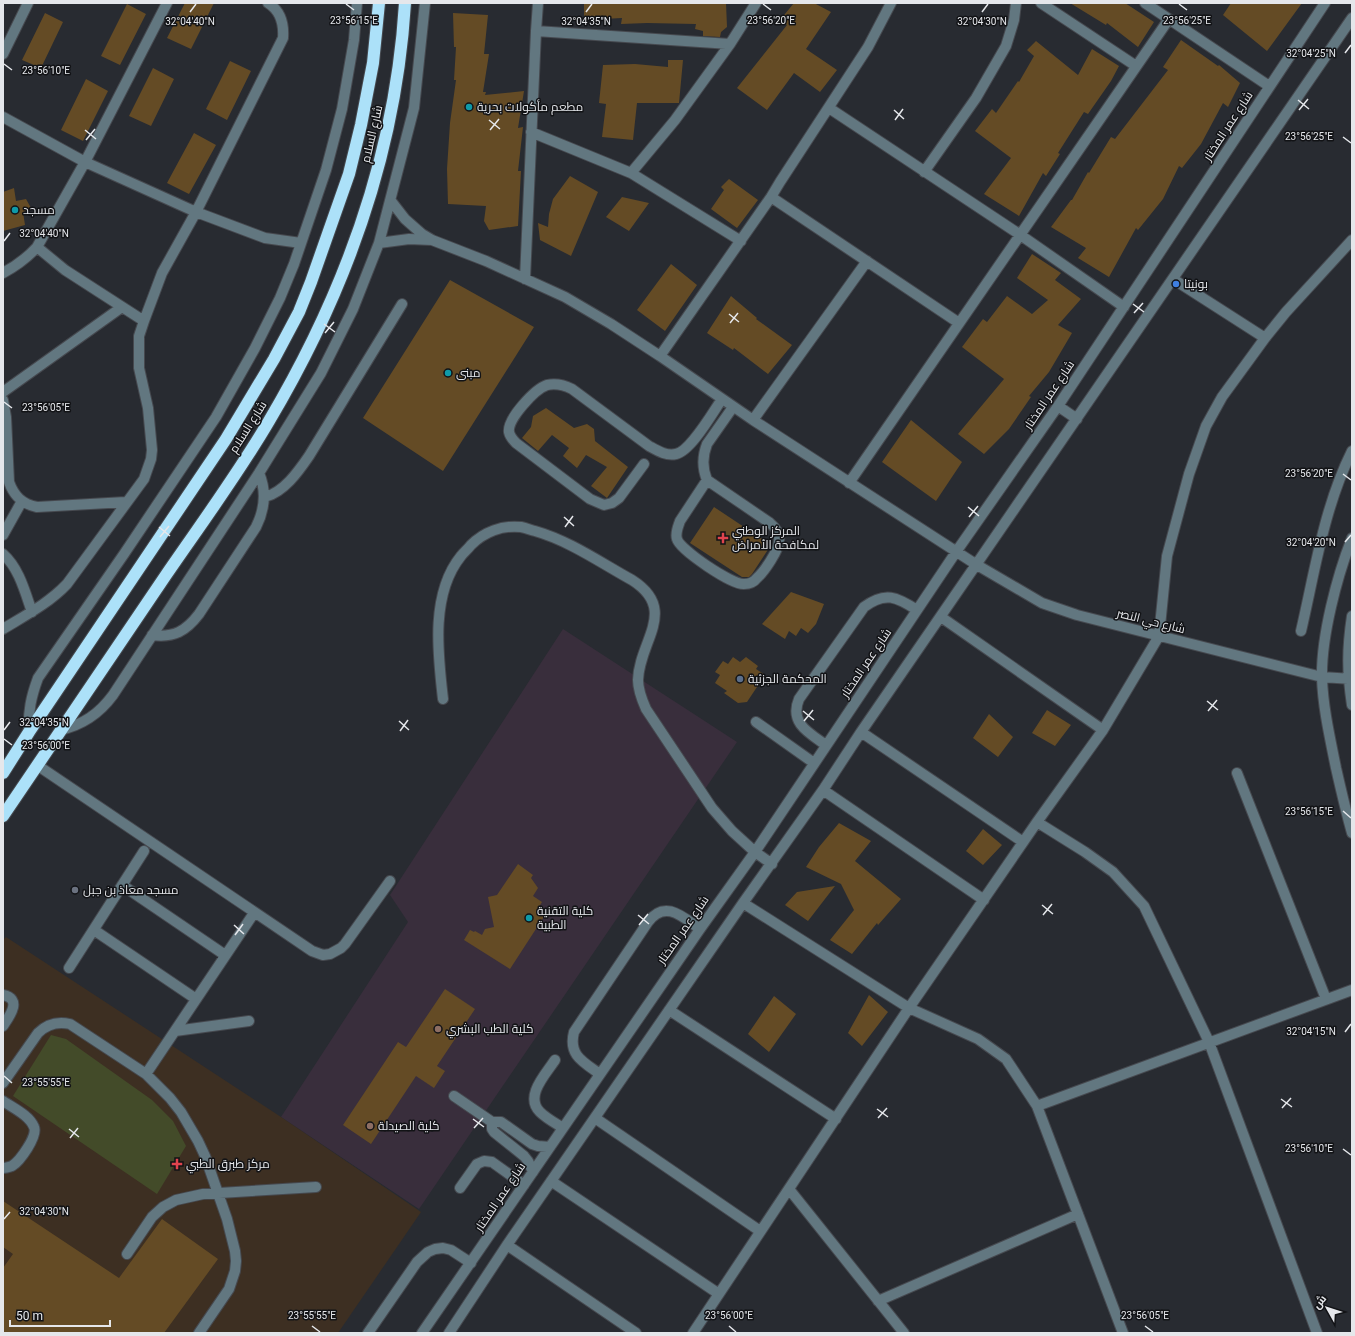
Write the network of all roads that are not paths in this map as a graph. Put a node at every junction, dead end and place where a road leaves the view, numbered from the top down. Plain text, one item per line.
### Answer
1 (28, 3) edge
2 (167, 3) edge
3 (268, 3) edge
4 (357, 3) edge
5 (380, 3) edge
6 (405, 3) edge
7 (425, 3) edge
8 (538, 3) edge
9 (756, 3) edge
10 (891, 3) edge
11 (1016, 3) edge
12 (1041, 3) edge
13 (1145, 3) edge
14 (1325, 3) edge
15 (1352, 18) edge
16 (1168, 19) junction
17 (536, 31) junction
18 (730, 44) junction
19 (3, 54) edge
20 (1136, 66) junction
21 (1269, 86) junction
22 (829, 108) junction
23 (3, 117) edge
24 (531, 132) junction
25 (85, 162) junction
26 (924, 172) junction
27 (630, 173) junction
28 (771, 197) junction
29 (390, 201) junction
30 (196, 212) junction
31 (1019, 234) junction
32 (432, 240) junction
33 (1352, 240) edge
34 (740, 241) junction
35 (301, 243) junction
36 (379, 243) junction
37 (37, 248) junction
38 (867, 261) junction
39 (3, 272) edge
40 (525, 278) junction
41 (1174, 279) junction
42 (402, 304) dead end
43 (122, 307) junction
44 (1124, 307) junction
45 (144, 321) junction
46 (959, 323) junction
47 (1265, 338) junction
48 (660, 356) junction
49 (3, 392) edge
50 (722, 399) junction
51 (3, 400) edge
52 (1058, 406) junction
53 (734, 407) junction
54 (1077, 419) junction
55 (753, 420) junction
56 (1352, 451) edge
57 (644, 464) dead end
58 (259, 473) junction
59 (707, 480) junction
60 (849, 483) junction
61 (265, 497) junction
62 (22, 501) junction
63 (126, 502) junction
64 (3, 535) edge
65 (1352, 538) edge
66 (956, 552) junction
67 (3, 554) edge
68 (977, 565) junction
69 (917, 610) junction
70 (32, 612) junction
71 (1352, 616) edge
72 (941, 617) junction
73 (3, 629) edge
74 (1301, 631) dead end
75 (152, 635) junction
76 (1159, 636) junction
77 (1322, 677) junction
78 (1350, 679) edge
79 (443, 700) dead end
80 (1352, 705) edge
81 (756, 722) dead end
82 (60, 730) junction
83 (1103, 730) junction
84 (29, 732) junction
85 (861, 732) junction
86 (826, 745) junction
87 (814, 763) junction
88 (37, 765) junction
89 (1237, 772) dead end
90 (3, 773) edge
91 (823, 790) junction
92 (3, 816) edge
93 (1037, 822) junction
94 (1352, 834) edge
95 (1023, 842) junction
96 (144, 851) dead end
97 (755, 852) junction
98 (772, 864) junction
99 (390, 881) dead end
100 (122, 885) junction
101 (984, 900) junction
102 (743, 903) junction
103 (254, 913) junction
104 (700, 929) junction
105 (94, 930) junction
106 (225, 955) junction
107 (69, 968) dead end
108 (1352, 990) edge
109 (3, 995) edge
110 (196, 999) junction
111 (1326, 999) junction
112 (910, 1008) junction
113 (669, 1010) junction
114 (249, 1021) dead end
115 (3, 1026) edge
116 (175, 1031) junction
117 (1209, 1042) junction
118 (555, 1060) dead end
119 (146, 1074) junction
120 (600, 1074) junction
121 (3, 1083) edge
122 (454, 1096) dead end
123 (3, 1101) edge
124 (1037, 1106) junction
125 (595, 1118) junction
126 (836, 1119) junction
127 (492, 1122) junction
128 (563, 1128) junction
129 (550, 1147) junction
130 (3, 1168) edge
131 (533, 1172) junction
132 (551, 1181) junction
133 (524, 1185) junction
134 (316, 1187) dead end
135 (460, 1188) dead end
136 (789, 1189) junction
137 (218, 1192) junction
138 (1078, 1214) junction
139 (760, 1231) junction
140 (507, 1245) junction
141 (127, 1254) dead end
142 (471, 1262) junction
143 (719, 1294) junction
144 (878, 1301) junction
145 (199, 1333) edge
146 (368, 1333) edge
147 (422, 1333) edge
148 (449, 1333) edge
149 (636, 1333) edge
150 (692, 1333) edge
151 (904, 1333) edge
152 (1123, 1333) edge
153 (1317, 1333) edge

1 - 19 street
2 - 25 street
3 - 30 street
4 - 35 street
5 - 84 highway, شارع السلام
6 - 82 highway, شارع السلام
7 - 29 street
8 - 17 street
9 - 18 street
10 - 22 street
11 - 26 street
12 - 20 street
13 - 16 street
14 - 21 street, شارع عمر المختار
15 - 41 street
16 - 20 street
16 - 21 street
17 - 18 street
17 - 24 street
18 - 27 street
20 - 31 street
21 - 44 street, شارع عمر المختار
22 - 26 street
22 - 28 street
23 - 25 street
24 - 27 street
24 - 40 street
25 - 30 street
25 - 37 street
26 - 31 street
27 - 34 street
28 - 34 street
28 - 38 street
29 - 32 street
29 - 36 street
30 - 35 street
30 - 45 street
31 - 44 street
31 - 46 street
32 - 36 street
32 - 40 street, شارع حي النصر
33 - 47 street
34 - 48 street
35 - 84 street
36 - 58 street
37 - 39 street
37 - 43 street
38 - 46 street
38 - 55 street
40 - 48 street, شارع حي النصر
41 - 47 street
41 - 54 street
42 - 61 street
43 - 45 street
43 - 49 street
44 - 52 street, شارع عمر المختار
45 - 63 street
46 - 60 street
47 - 76 street
48 - 50 street, شارع حي النصر
50 - 53 street, شارع حي النصر
50 - 57 street
51 - 62 street
52 - 54 street
52 - 66 street, شارع عمر المختار
53 - 55 street, شارع حي النصر
53 - 59 street
54 - 68 street
55 - 60 street, شارع حي النصر
56 - 74 street
58 - 61 street
58 - 75 street
59 - 59 street
60 - 66 street, شارع حي النصر
61 - 75 street
62 - 63 street
62 - 64 street
63 - 70 street
65 - 77 street
66 - 68 street, شارع حي النصر
66 - 69 street, شارع عمر المختار
67 - 70 street
68 - 72 street
68 - 76 street, شارع حي النصر
69 - 86 street, شارع عمر المختار
69 - 86 street
70 - 73 street
71 - 78 street
72 - 83 street
72 - 85 street
75 - 82 street
76 - 77 street, شارع حي النصر
76 - 83 street
77 - 78 street, شارع حي النصر
77 - 94 street
78 - 80 street
79 - 97 street
81 - 87 street
82 - 88 highway, شارع السلام
83 - 93 street
84 - 90 highway, شارع السلام
85 - 91 street
85 - 95 street
86 - 87 street, شارع عمر المختار
87 - 97 street, شارع عمر المختار
88 - 92 highway, شارع السلام
88 - 103 street
89 - 111 street
91 - 98 street
91 - 101 street
93 - 95 street
93 - 117 street
95 - 101 street
96 - 100 street
97 - 98 street
97 - 104 street, شارع عمر المختار
98 - 102 street
99 - 103 street
100 - 105 street
100 - 106 street
101 - 112 street
102 - 112 street
102 - 113 street
103 - 106 street
104 - 120 street, شارع عمر المختار
104 - 120 street
105 - 107 street
105 - 110 street
106 - 110 street
108 - 111 street
109 - 115 street
110 - 116 street
111 - 117 street
112 - 124 street
112 - 126 street
113 - 125 street
113 - 126 street
114 - 116 street
116 - 119 street
117 - 124 street
117 - 153 street
118 - 128 street
119 - 121 street
119 - 137 street
120 - 128 street, شارع عمر المختار
122 - 127 street
123 - 130 street
124 - 138 street
125 - 132 street
125 - 139 street
126 - 136 street
127 - 129 street
127 - 131 street
128 - 129 street, شارع عمر المختار
129 - 131 street, شارع عمر المختار
131 - 133 street, شارع عمر المختار
132 - 140 street
132 - 143 street
133 - 135 street
133 - 142 street, شارع عمر المختار
134 - 137 street
136 - 139 street
136 - 144 street
137 - 141 street
137 - 145 street
138 - 144 street
138 - 152 street
139 - 143 street
140 - 148 street
140 - 149 street
142 - 146 street
142 - 147 street, شارع عمر المختار
143 - 150 street
144 - 151 street

